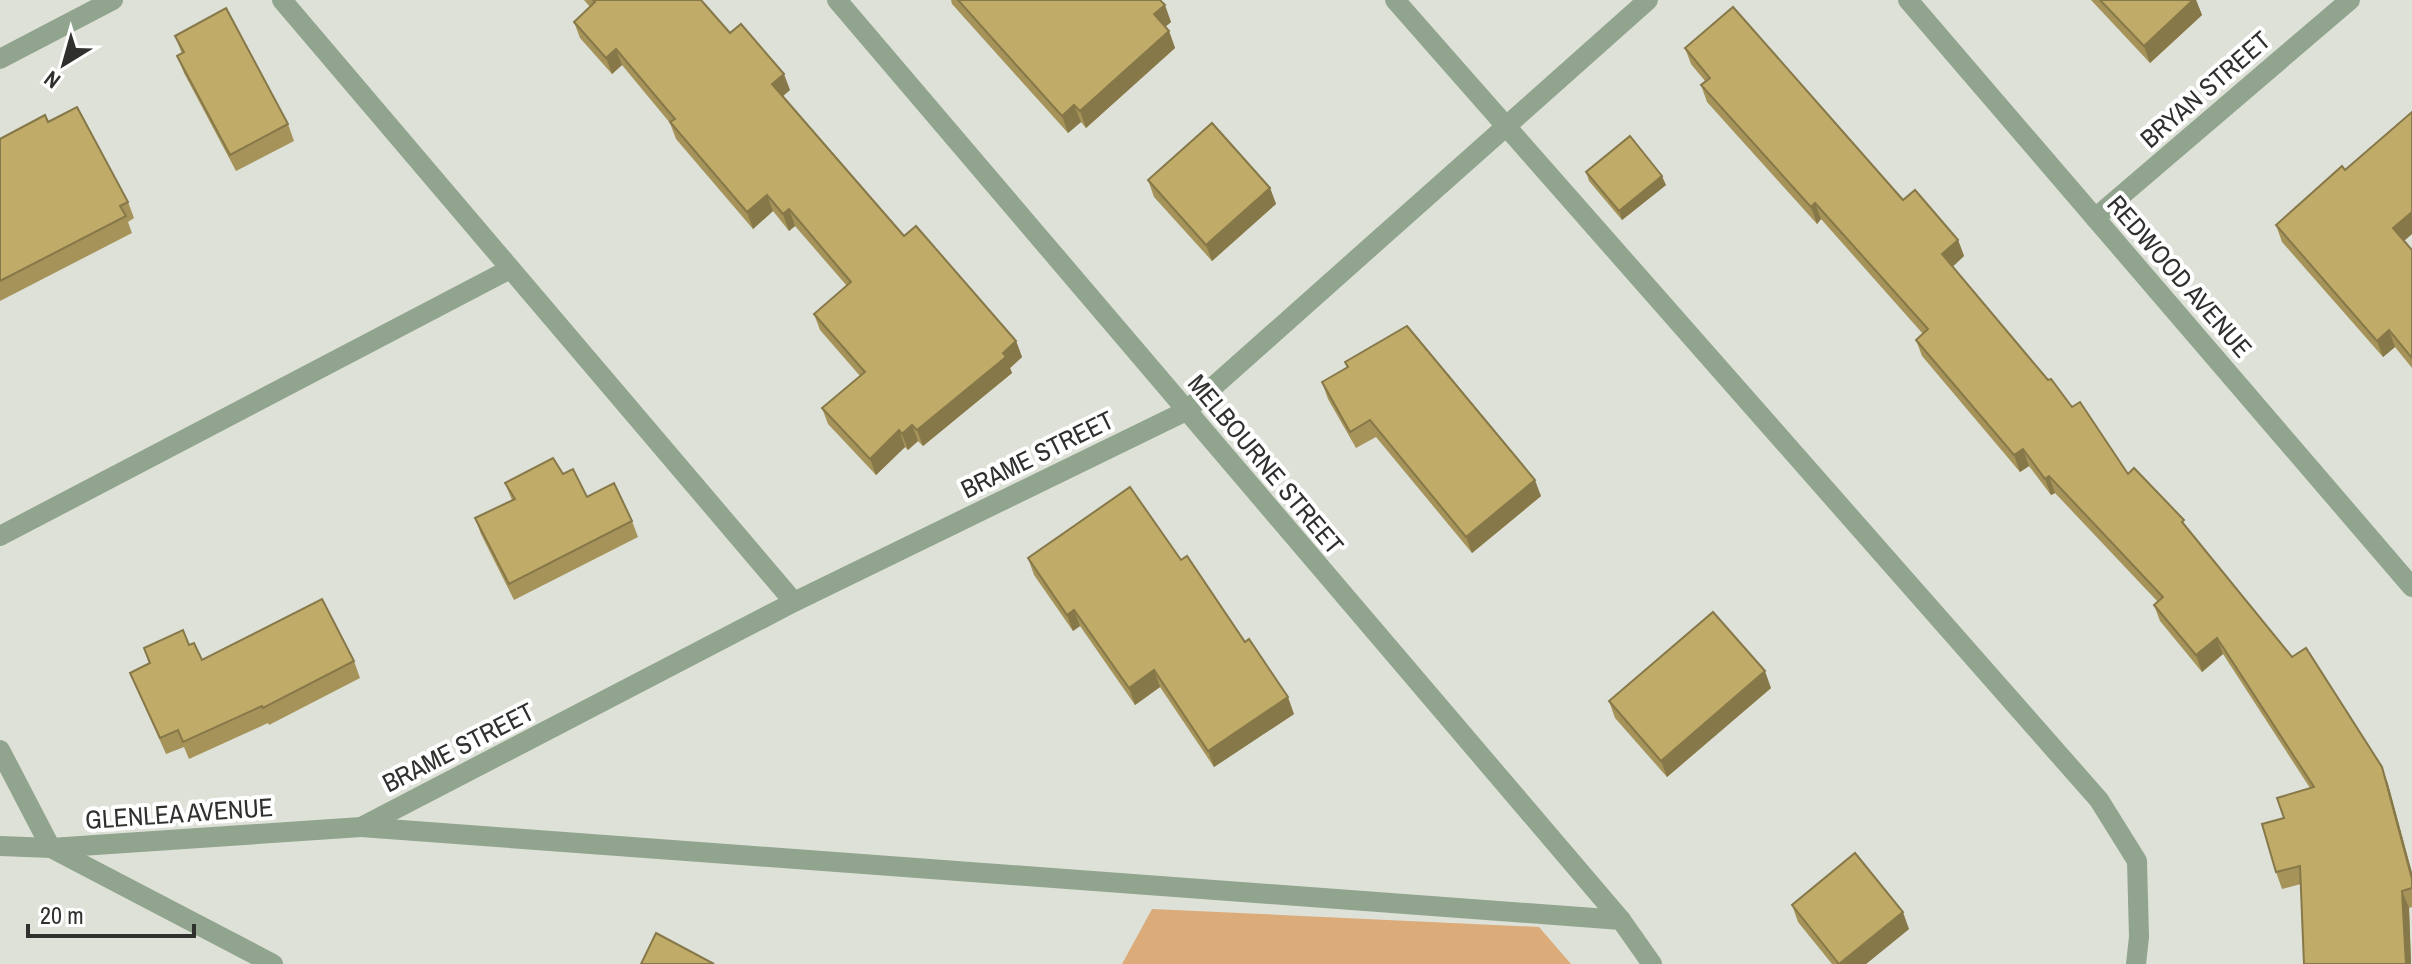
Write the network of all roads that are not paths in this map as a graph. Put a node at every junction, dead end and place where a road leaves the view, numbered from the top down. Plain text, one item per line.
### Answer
1 (113, 0) edge
2 (282, 0) edge
3 (837, 0) edge
4 (1395, 0) edge
5 (1648, 0) edge
6 (1908, 0) edge
7 (2350, 0) edge
8 (0, 59) edge
9 (1504, 126) junction
10 (2095, 218) junction
11 (510, 269) junction
12 (1186, 411) junction
13 (0, 536) edge
14 (2412, 587) edge
15 (794, 602) junction
16 (0, 750) edge
17 (361, 827) junction
18 (0, 846) edge
19 (51, 848) junction
20 (1621, 920) junction
21 (273, 964) edge
22 (1652, 964) edge
23 (2136, 964) edge

1 - 8 street
2 - 11 street
3 - 12 street, MELBOURNE STREET
4 - 9 street
5 - 9 street, BRAME STREET
6 - 10 street, REDWOOD AVENUE
7 - 10 street, BRYAN STREET
9 - 12 street, BRAME STREET
9 - 23 street
10 - 14 street, REDWOOD AVENUE
11 - 13 street
11 - 15 street
12 - 15 street, BRAME STREET
12 - 20 street, MELBOURNE STREET
15 - 17 street, BRAME STREET
16 - 19 street
17 - 19 street, GLENLEA AVENUE
17 - 20 street, GLENLEA AVENUE
18 - 19 street, GLENLEA AVENUE
19 - 21 street
20 - 22 street, MELBOURNE STREET

